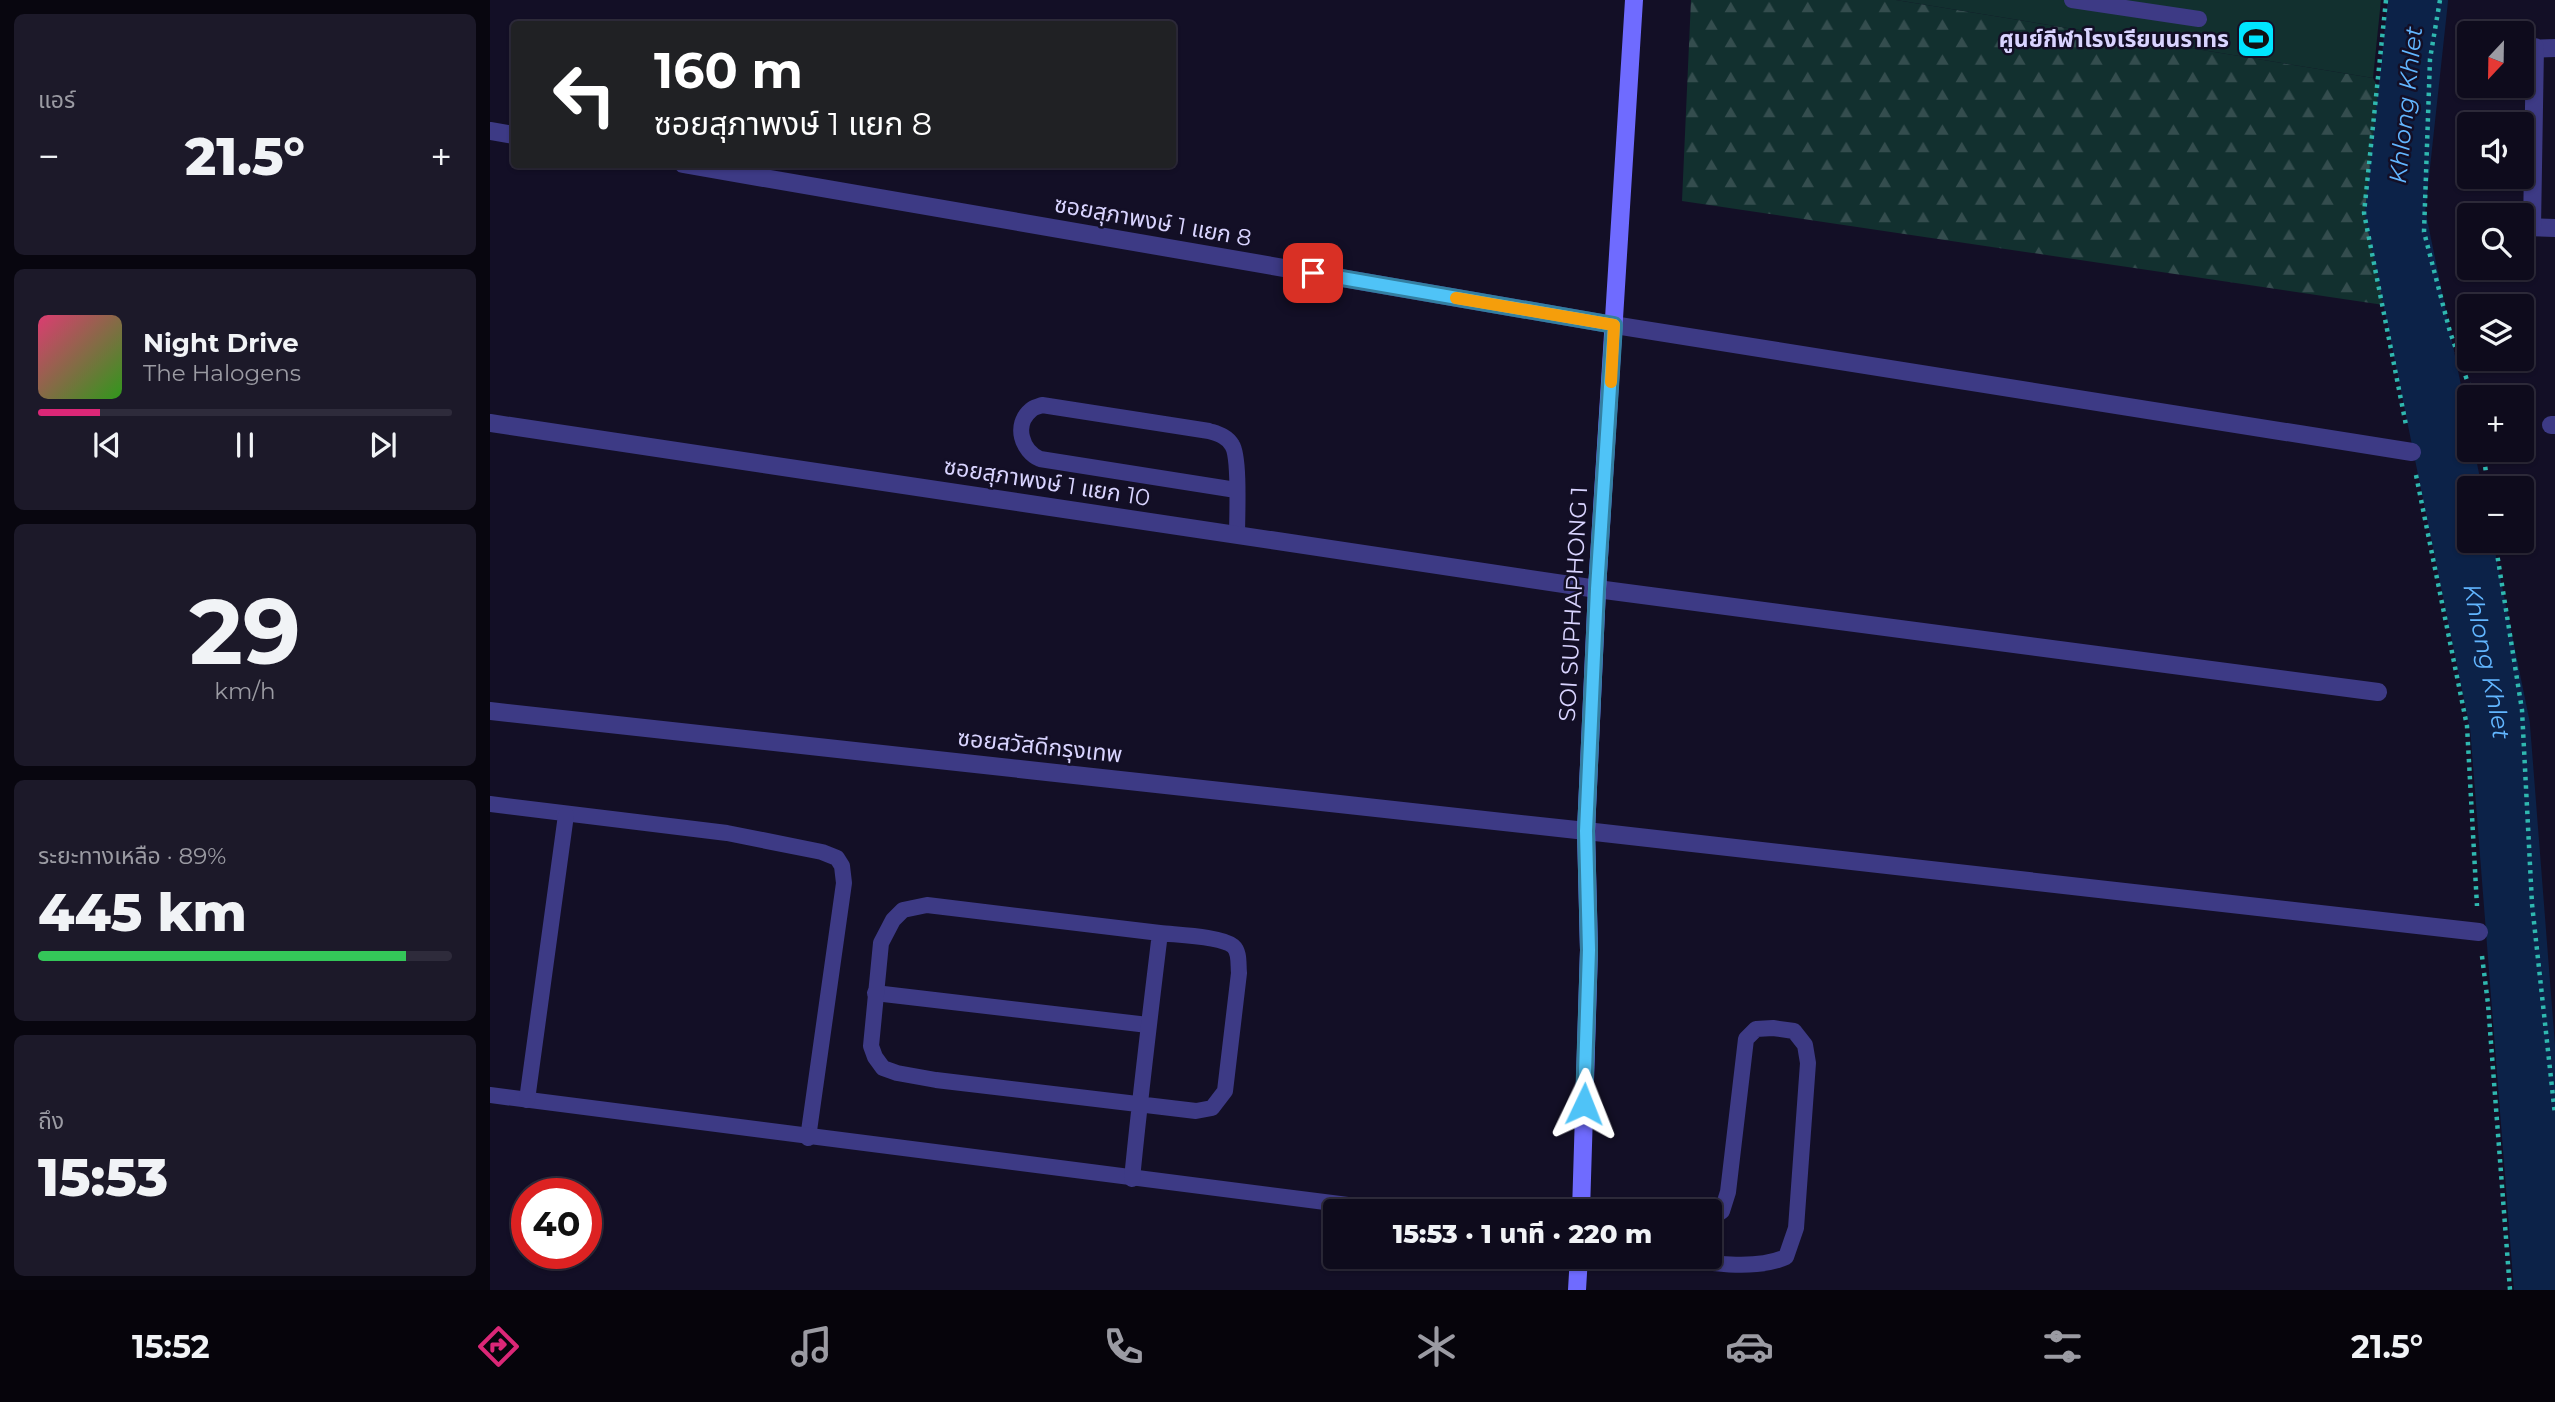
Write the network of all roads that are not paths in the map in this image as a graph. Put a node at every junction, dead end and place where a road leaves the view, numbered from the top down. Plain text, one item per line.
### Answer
1 (1634, 0) edge
2 (2072, 0) edge
3 (2105, 3) edge
4 (2199, 19) dead end
5 (2534, 48) edge
6 (2555, 48) edge
7 (2528, 98) edge
8 (490, 131) edge
9 (511, 134) edge
10 (706, 168) edge
11 (2527, 203) edge
12 (2534, 227) edge
13 (2555, 228) edge
14 (1614, 325) junction
15 (490, 423) edge
16 (2412, 452) road end
17 (1236, 490) junction
18 (1237, 535) junction
19 (1597, 589) junction
20 (2378, 692) dead end
21 (490, 711) edge
22 (490, 804) edge
23 (566, 815) junction
24 (1586, 831) junction
25 (2479, 932) road end
26 (1160, 933) junction
27 (876, 993) junction
28 (1148, 1024) junction
29 (490, 1095) edge
30 (527, 1100) junction
31 (1139, 1105) junction
32 (808, 1138) junction
33 (1132, 1179) junction
34 (1581, 1199) edge
35 (1323, 1202) edge
36 (1722, 1211) edge
37 (1722, 1262) edge
38 (1578, 1269) edge
39 (1577, 1290) edge

1 - 14 street, SOI SUPHAPHONG 1
2 - 3 lane
3 - 4 lane
5 - 6 street
7 - 11 street
8 - 9 street
10 - 14 street, ซอยสุภาพงษ์ 1 แยก 8
12 - 13 street
14 - 16 street, ซอยสุภาพงษ์ 1 แยก 8
14 - 19 street, SOI SUPHAPHONG 1
15 - 18 street, ซอยสุภาพงษ์ 1 แยก 10
17 - 17 lane
17 - 18 lane
18 - 19 street, ซอยสุภาพงษ์ 1 แยก 10
19 - 20 street, ซอยสุภาพงษ์ 1 แยก 10
19 - 24 street, SOI SUPHAPHONG 1
21 - 24 street, ซอยสวัสดีกรุงเทพ
22 - 23 lane
23 - 30 lane
23 - 32 lane
24 - 25 street, ซอยสวัสดีกรุงเทพ
24 - 34 street, SOI SUPHAPHONG 1
26 - 27 lane
26 - 28 lane
26 - 31 lane
27 - 28 lane
27 - 31 lane
28 - 31 lane
29 - 30 lane
30 - 32 lane
31 - 33 lane
32 - 33 lane
33 - 35 lane
36 - 37 lane
38 - 39 street

